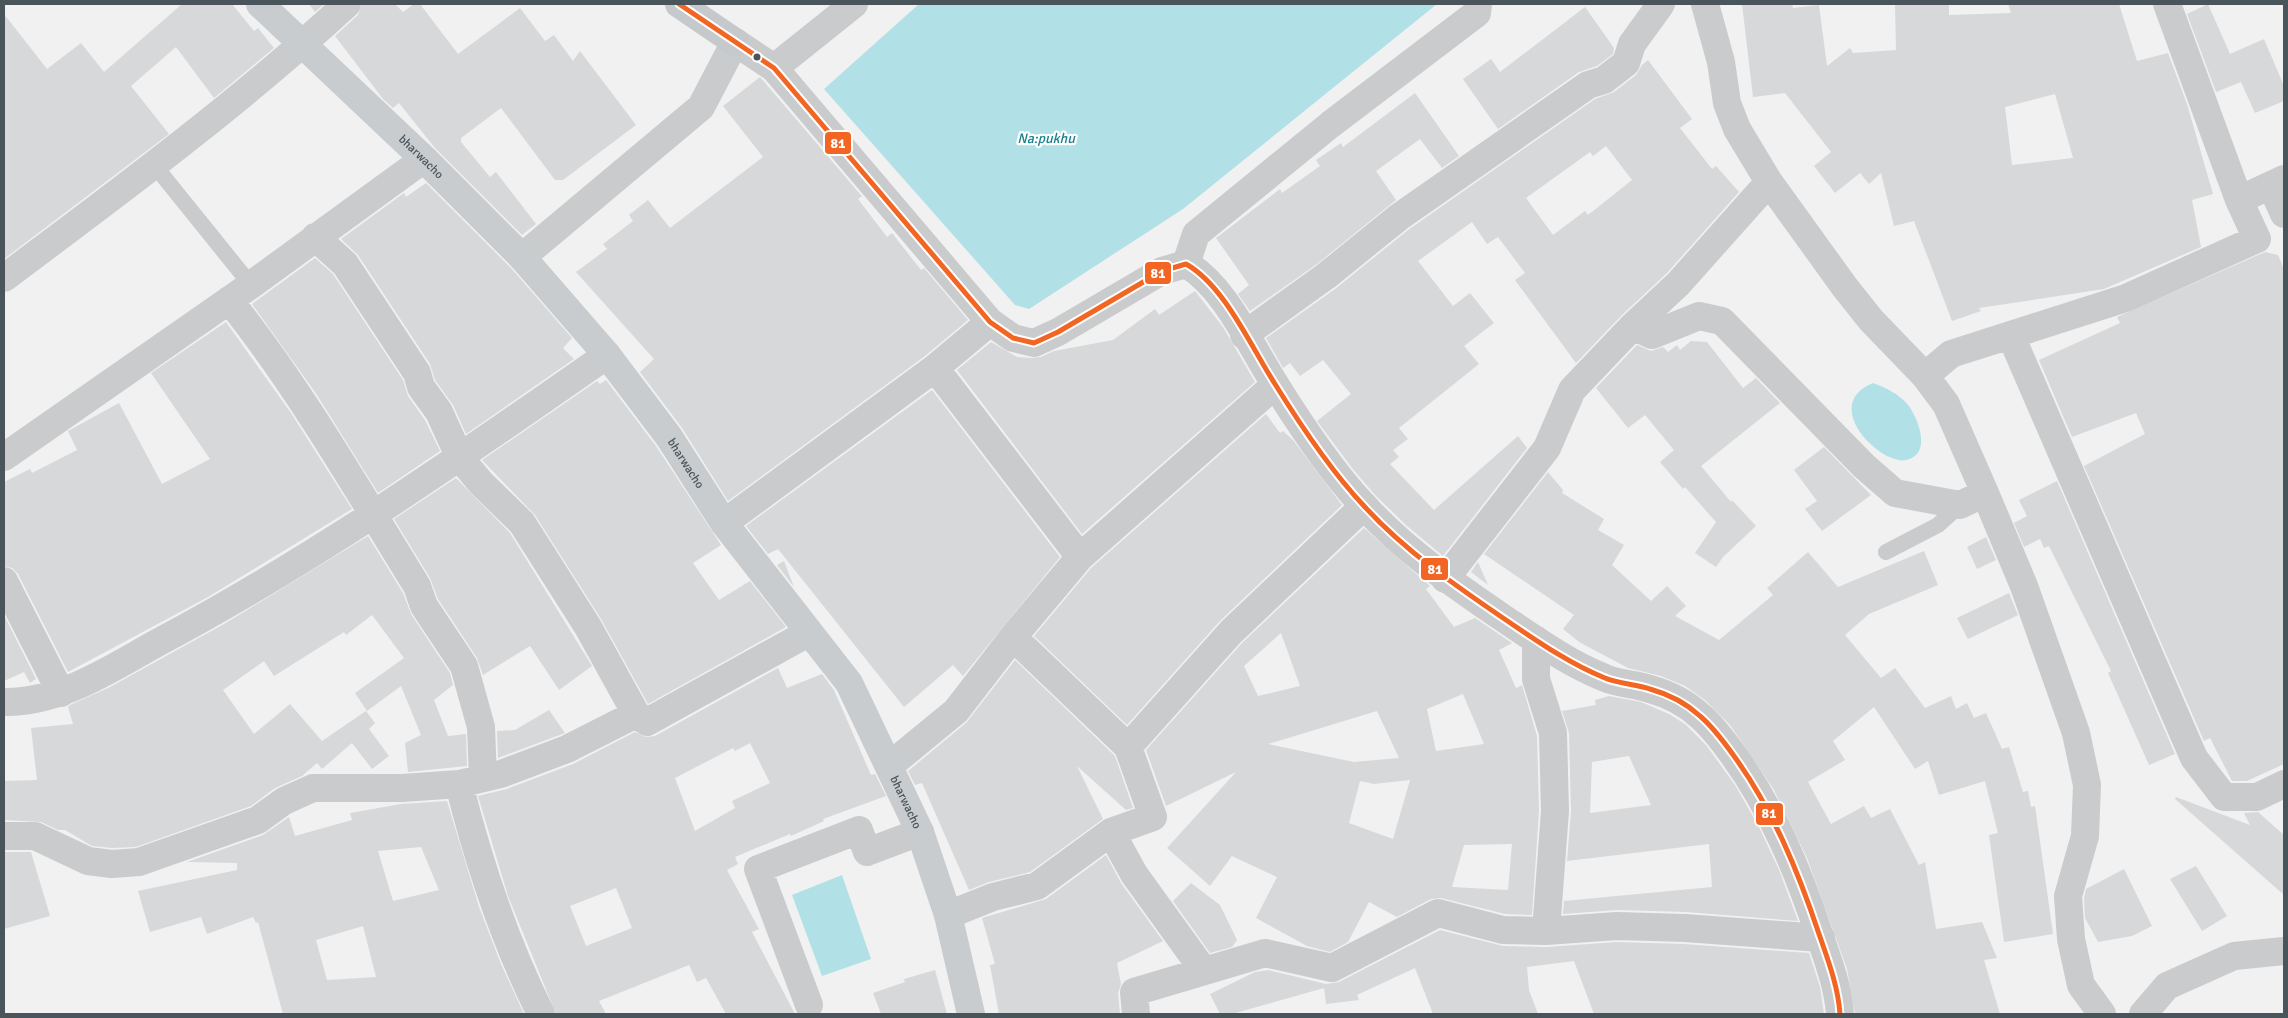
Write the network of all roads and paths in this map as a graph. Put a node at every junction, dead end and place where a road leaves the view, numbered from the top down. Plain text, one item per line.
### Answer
1 (260, 4) edge
2 (348, 4) edge
3 (679, 4) edge
4 (854, 4) edge
5 (1478, 4) edge
6 (1661, 4) edge
7 (1705, 4) edge
8 (2167, 4) edge
9 (735, 42) junction
10 (304, 43) junction
11 (774, 68) junction
12 (424, 159) junction
13 (155, 166) junction
14 (1769, 182) junction
15 (2278, 182) edge
16 (2239, 200) junction
17 (2284, 214) edge
18 (315, 237) junction
19 (522, 257) junction
20 (1186, 264) junction
21 (4, 278) edge
22 (240, 292) junction
23 (990, 322) junction
24 (1633, 326) junction
25 (1244, 335) junction
26 (2011, 336) junction
27 (607, 355) junction
28 (935, 368) junction
29 (1925, 376) junction
30 (1275, 385) junction
31 (4, 457) edge
32 (460, 458) junction
33 (1985, 492) junction
34 (1960, 505) junction
35 (1364, 506) junction
36 (374, 515) junction
37 (724, 522) junction
38 (1886, 552) dead end
39 (1080, 557) junction
40 (1445, 579) junction
41 (4, 581) edge
42 (808, 633) junction
43 (1013, 637) junction
44 (1536, 640) junction
45 (61, 693) junction
46 (4, 702) edge
47 (636, 714) junction
48 (1128, 747) junction
49 (889, 766) junction
50 (471, 781) junction
51 (2284, 784) edge
52 (920, 832) junction
53 (1111, 832) junction
54 (4, 836) edge
55 (948, 915) junction
56 (1546, 931) junction
57 (1821, 938) junction
58 (2284, 951) edge
59 (1204, 971) junction
60 (809, 1005) dead end
61 (541, 1014) edge
62 (971, 1014) edge
63 (1136, 1014) edge
64 (1840, 1014) edge
65 (2102, 1014) edge
66 (2143, 1014) edge

1 - 10 main road, bharwacho
2 - 10 street
3 - 9 main road
4 - 11 street
5 - 20 street
6 - 25 street
7 - 14 street
8 - 16 street
9 - 11 street
9 - 19 street
10 - 12 main road, bharwacho
10 - 13 street
11 - 23 street
12 - 18 street
12 - 19 main road, bharwacho
13 - 21 street
13 - 22 lane
14 - 24 street
14 - 29 street
15 - 16 street
15 - 17 street
16 - 26 street
18 - 22 street
18 - 32 street
19 - 27 main road, bharwacho
20 - 23 street
20 - 25 street
22 - 31 street
22 - 36 street
23 - 28 street
24 - 34 street
24 - 40 street
25 - 30 street
26 - 29 street
26 - 51 street
27 - 32 street
27 - 37 main road, bharwacho
28 - 37 street
28 - 39 street
29 - 33 street
30 - 35 street
30 - 39 street
32 - 36 street
32 - 47 street
33 - 34 street
33 - 65 street
34 - 38 lane
35 - 40 street
35 - 48 street
36 - 45 street
36 - 50 street
37 - 42 main road, bharwacho
39 - 43 street
40 - 44 street
41 - 45 street
42 - 47 street
42 - 49 main road, bharwacho
43 - 48 street
43 - 49 street
44 - 56 street
44 - 57 street
45 - 46 street
47 - 50 street
48 - 53 street
49 - 52 main road, bharwacho
50 - 54 street
50 - 61 street
52 - 55 main road, bharwacho
52 - 60 street
53 - 55 street
53 - 59 street
55 - 62 main road, bharwacho
56 - 57 street
56 - 59 street
57 - 64 street
58 - 66 street
59 - 63 street

